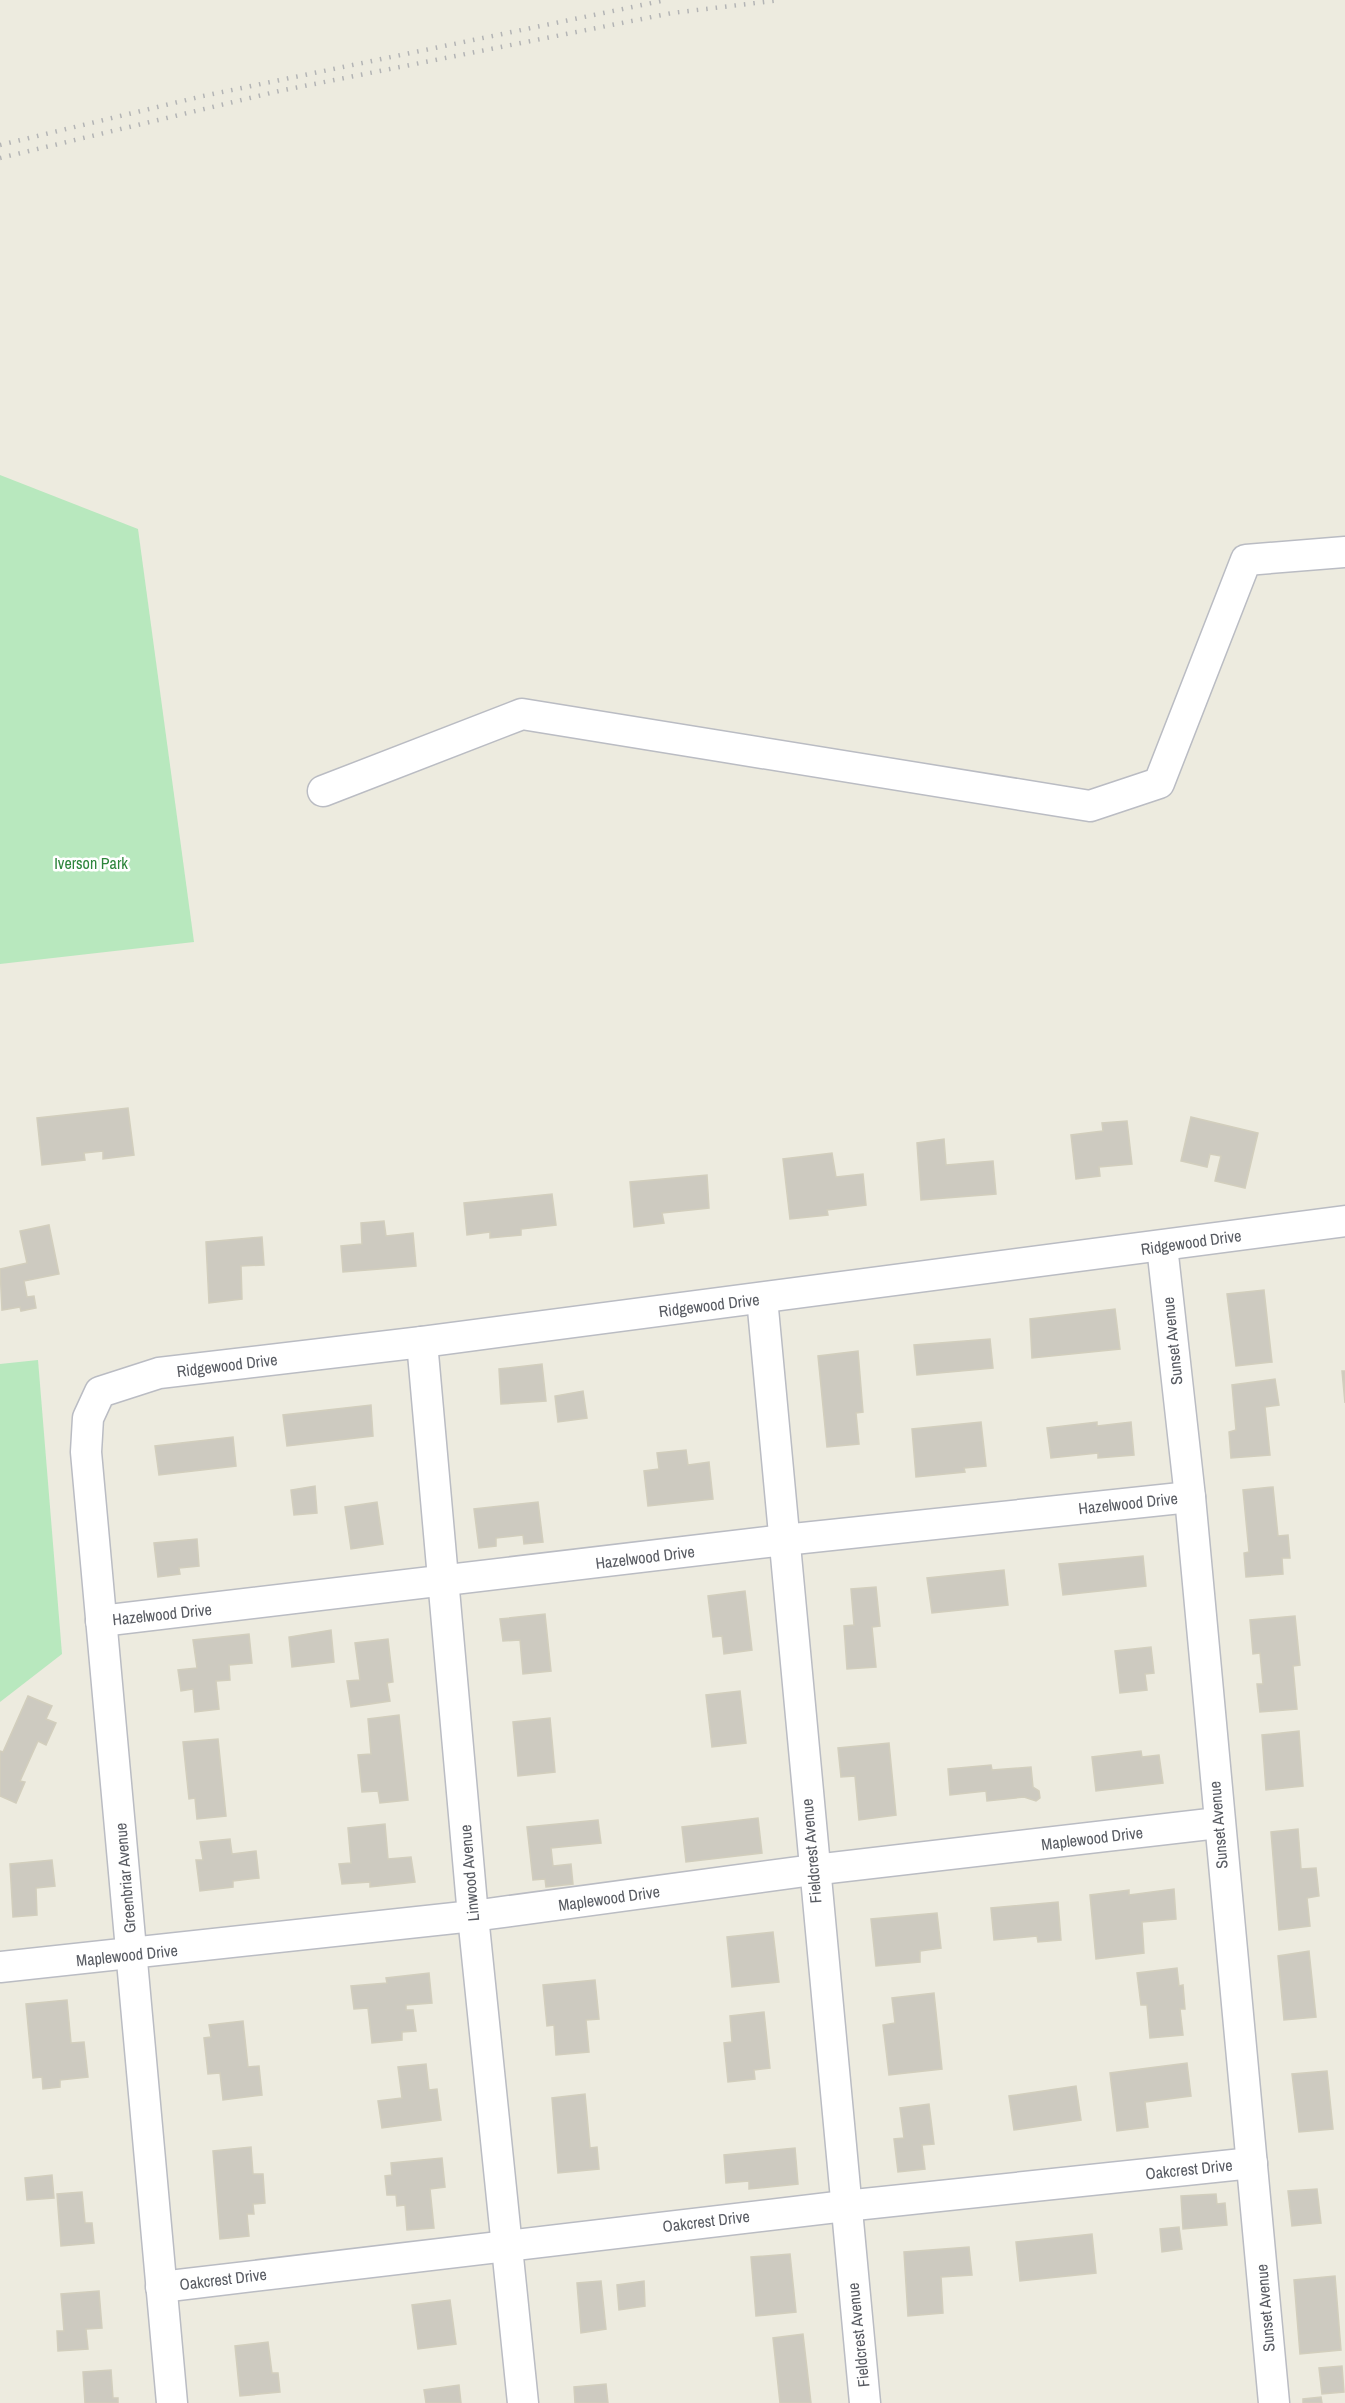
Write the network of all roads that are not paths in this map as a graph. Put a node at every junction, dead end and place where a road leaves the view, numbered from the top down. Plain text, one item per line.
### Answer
1 (1345, 552) edge
2 (323, 791) dead end
3 (1333, 1223) edge
4 (1162, 1246) junction
5 (762, 1298) junction
6 (422, 1342) junction
7 (100, 1392) joint
8 (1190, 1497) junction
9 (784, 1540) junction
10 (442, 1582) junction
11 (101, 1621) junction
12 (1218, 1823) junction
13 (813, 1870) junction
14 (473, 1916) junction
15 (132, 1954) junction
16 (0, 1967) edge
17 (1252, 2163) junction
18 (845, 2206) junction
19 (505, 2244) junction
20 (160, 2287) junction
21 (172, 2403) edge
22 (522, 2403) edge
23 (865, 2403) edge
24 (1274, 2403) edge

1 - 2 street
3 - 4 street, Ridgewood Drive
4 - 5 street, Ridgewood Drive
4 - 8 street, Sunset Avenue
5 - 6 street, Ridgewood Drive
5 - 9 street, Fieldcrest Avenue
6 - 7 street, Ridgewood Drive
6 - 10 street, Linwood Avenue
7 - 11 street, Greenbriar Avenue
8 - 9 street, Hazelwood Drive
8 - 12 street, Sunset Avenue
9 - 10 street, Hazelwood Drive
9 - 13 street, Fieldcrest Avenue
10 - 11 street, Hazelwood Drive
10 - 14 street, Linwood Avenue
11 - 15 street, Greenbriar Avenue
12 - 13 street, Maplewood Drive
12 - 17 street, Sunset Avenue
13 - 14 street, Maplewood Drive
13 - 18 street, Fieldcrest Avenue
14 - 15 street, Maplewood Drive
14 - 19 street, Linwood Avenue
15 - 16 street, Maplewood Drive
15 - 20 street, Greenbriar Avenue
17 - 18 street, Oakcrest Drive
17 - 24 street, Sunset Avenue
18 - 19 street, Oakcrest Drive
18 - 23 street, Fieldcrest Avenue
19 - 20 street, Oakcrest Drive
19 - 22 street, Linwood Avenue
20 - 21 street, Greenbriar Avenue

